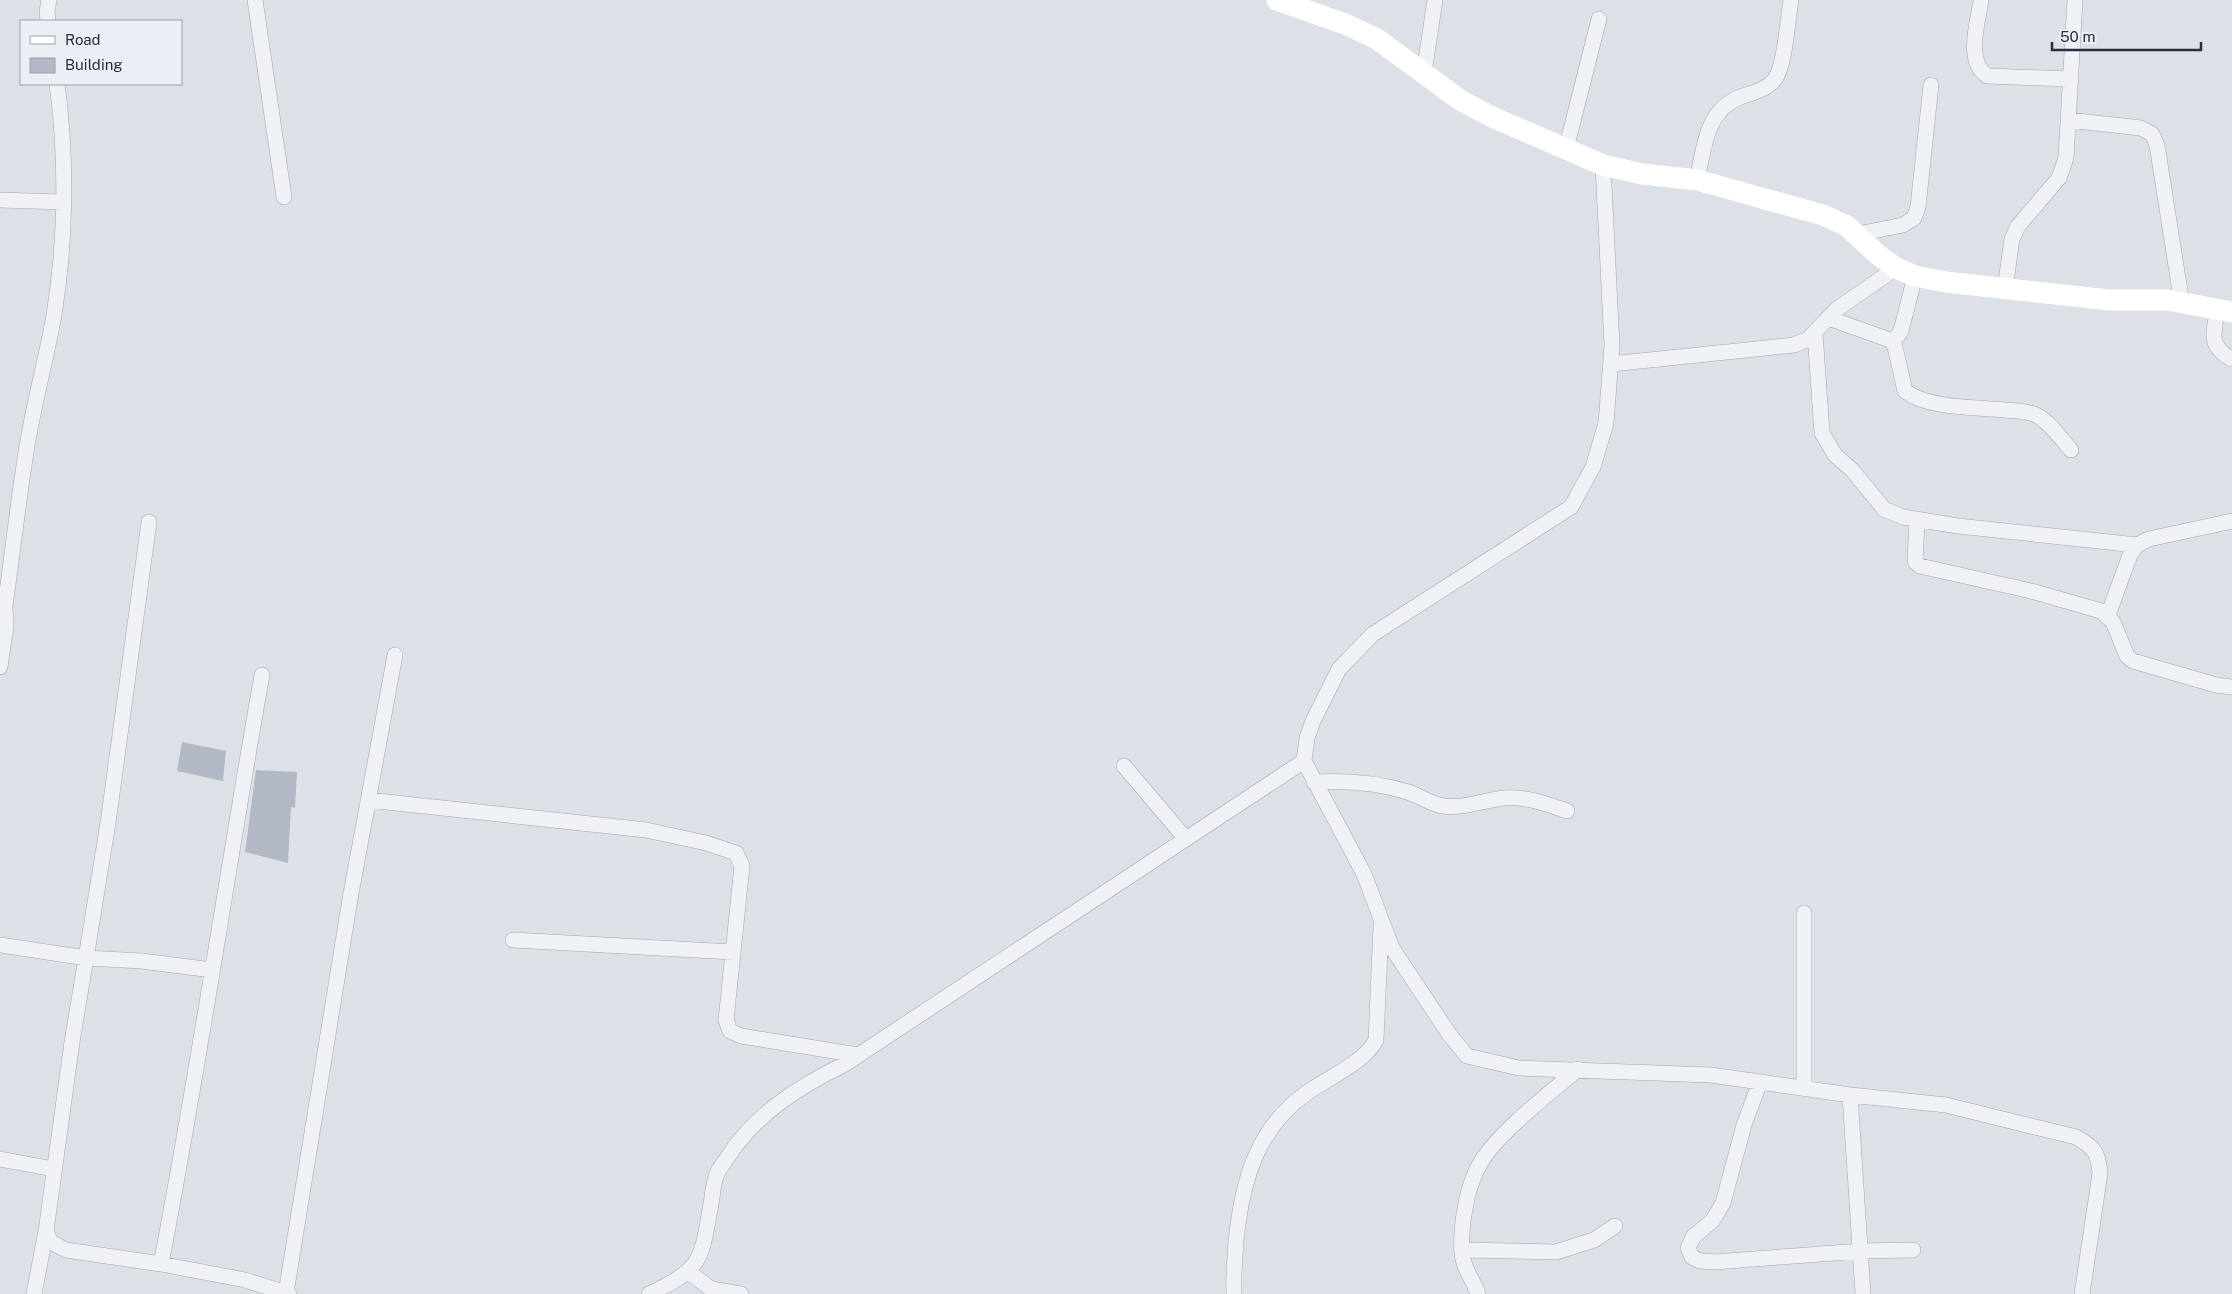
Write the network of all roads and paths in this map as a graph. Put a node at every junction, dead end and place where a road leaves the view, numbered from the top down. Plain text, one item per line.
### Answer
1 (49, 0) edge
2 (255, 0) edge
3 (1277, 0) edge
4 (1435, 0) edge
5 (1791, 0) edge
6 (1981, 0) edge
7 (2075, 0) edge
8 (1599, 19) dead end
9 (48, 20) edge
10 (1424, 73) junction
11 (2070, 79) junction
12 (57, 85) edge
13 (1931, 85) dead end
14 (2068, 120) junction
15 (1566, 148) junction
16 (1603, 165) junction
17 (1697, 180) junction
18 (284, 197) dead end
19 (0, 200) edge
20 (63, 202) junction
21 (1858, 234) junction
22 (1905, 272) junction
23 (2005, 289) junction
24 (2182, 304) junction
25 (2225, 310) edge
26 (1828, 318) junction
27 (1815, 333) junction
28 (1892, 343) junction
29 (2232, 359) edge
30 (1610, 364) junction
31 (2071, 450) dead end
32 (1917, 520) junction
33 (149, 522) dead end
34 (2232, 522) edge
35 (2137, 545) junction
36 (3, 605) edge
37 (2108, 615) junction
38 (395, 655) dead end
39 (0, 667) edge
40 (262, 675) dead end
41 (2232, 687) edge
42 (1304, 761) junction
43 (1124, 766) dead end
44 (1314, 782) junction
45 (368, 800) junction
46 (1567, 811) dead end
47 (1186, 838) junction
48 (1804, 913) dead end
49 (1382, 920) junction
50 (513, 940) dead end
51 (0, 945) edge
52 (733, 952) junction
53 (86, 958) junction
54 (212, 970) junction
55 (858, 1055) junction
56 (1578, 1069) junction
57 (1760, 1082) junction
58 (1804, 1088) junction
59 (1850, 1095) junction
60 (0, 1159) edge
61 (54, 1169) junction
62 (1615, 1226) dead end
63 (46, 1231) junction
64 (1462, 1250) junction
65 (1913, 1250) dead end
66 (1860, 1251) junction
67 (161, 1264) junction
68 (688, 1271) junction
69 (714, 1292) edge
70 (34, 1294) edge
71 (287, 1294) edge
72 (649, 1294) edge
73 (741, 1294) edge
74 (1234, 1294) edge
75 (1478, 1294) edge
76 (1863, 1294) edge
77 (2082, 1294) edge

1 - 9 street
2 - 18 street
3 - 10 street
4 - 10 street
5 - 17 street
6 - 11 street
7 - 11 street
8 - 15 street
10 - 15 street
11 - 14 street
12 - 20 street
13 - 21 street
14 - 23 street
14 - 24 street
15 - 16 street
16 - 17 street
16 - 30 street
17 - 21 street
19 - 20 street
20 - 36 street
21 - 22 street
22 - 23 street
22 - 26 street
22 - 28 street
23 - 24 street
24 - 25 street
25 - 29 street
26 - 27 street
26 - 28 street
27 - 30 street
27 - 32 street
28 - 31 street
30 - 42 street
32 - 35 street
32 - 37 street
33 - 53 street
34 - 35 street
35 - 37 street
36 - 39 street
37 - 41 street
38 - 45 street
40 - 54 street
42 - 44 street
42 - 47 street
43 - 47 street
44 - 46 street
44 - 49 street
45 - 52 street
45 - 71 street
47 - 55 street
48 - 58 street
49 - 56 street
49 - 74 street
50 - 52 street
51 - 53 street
52 - 55 street
53 - 54 street
53 - 61 street
54 - 67 street
55 - 68 street
56 - 57 street
56 - 64 street
57 - 58 street
57 - 66 street
58 - 59 street
59 - 66 street
59 - 77 street
60 - 61 street
61 - 63 street
62 - 64 street
63 - 67 street
63 - 70 street
64 - 75 street
65 - 66 street
66 - 76 street
67 - 71 street
68 - 69 street
68 - 72 street
69 - 73 street

